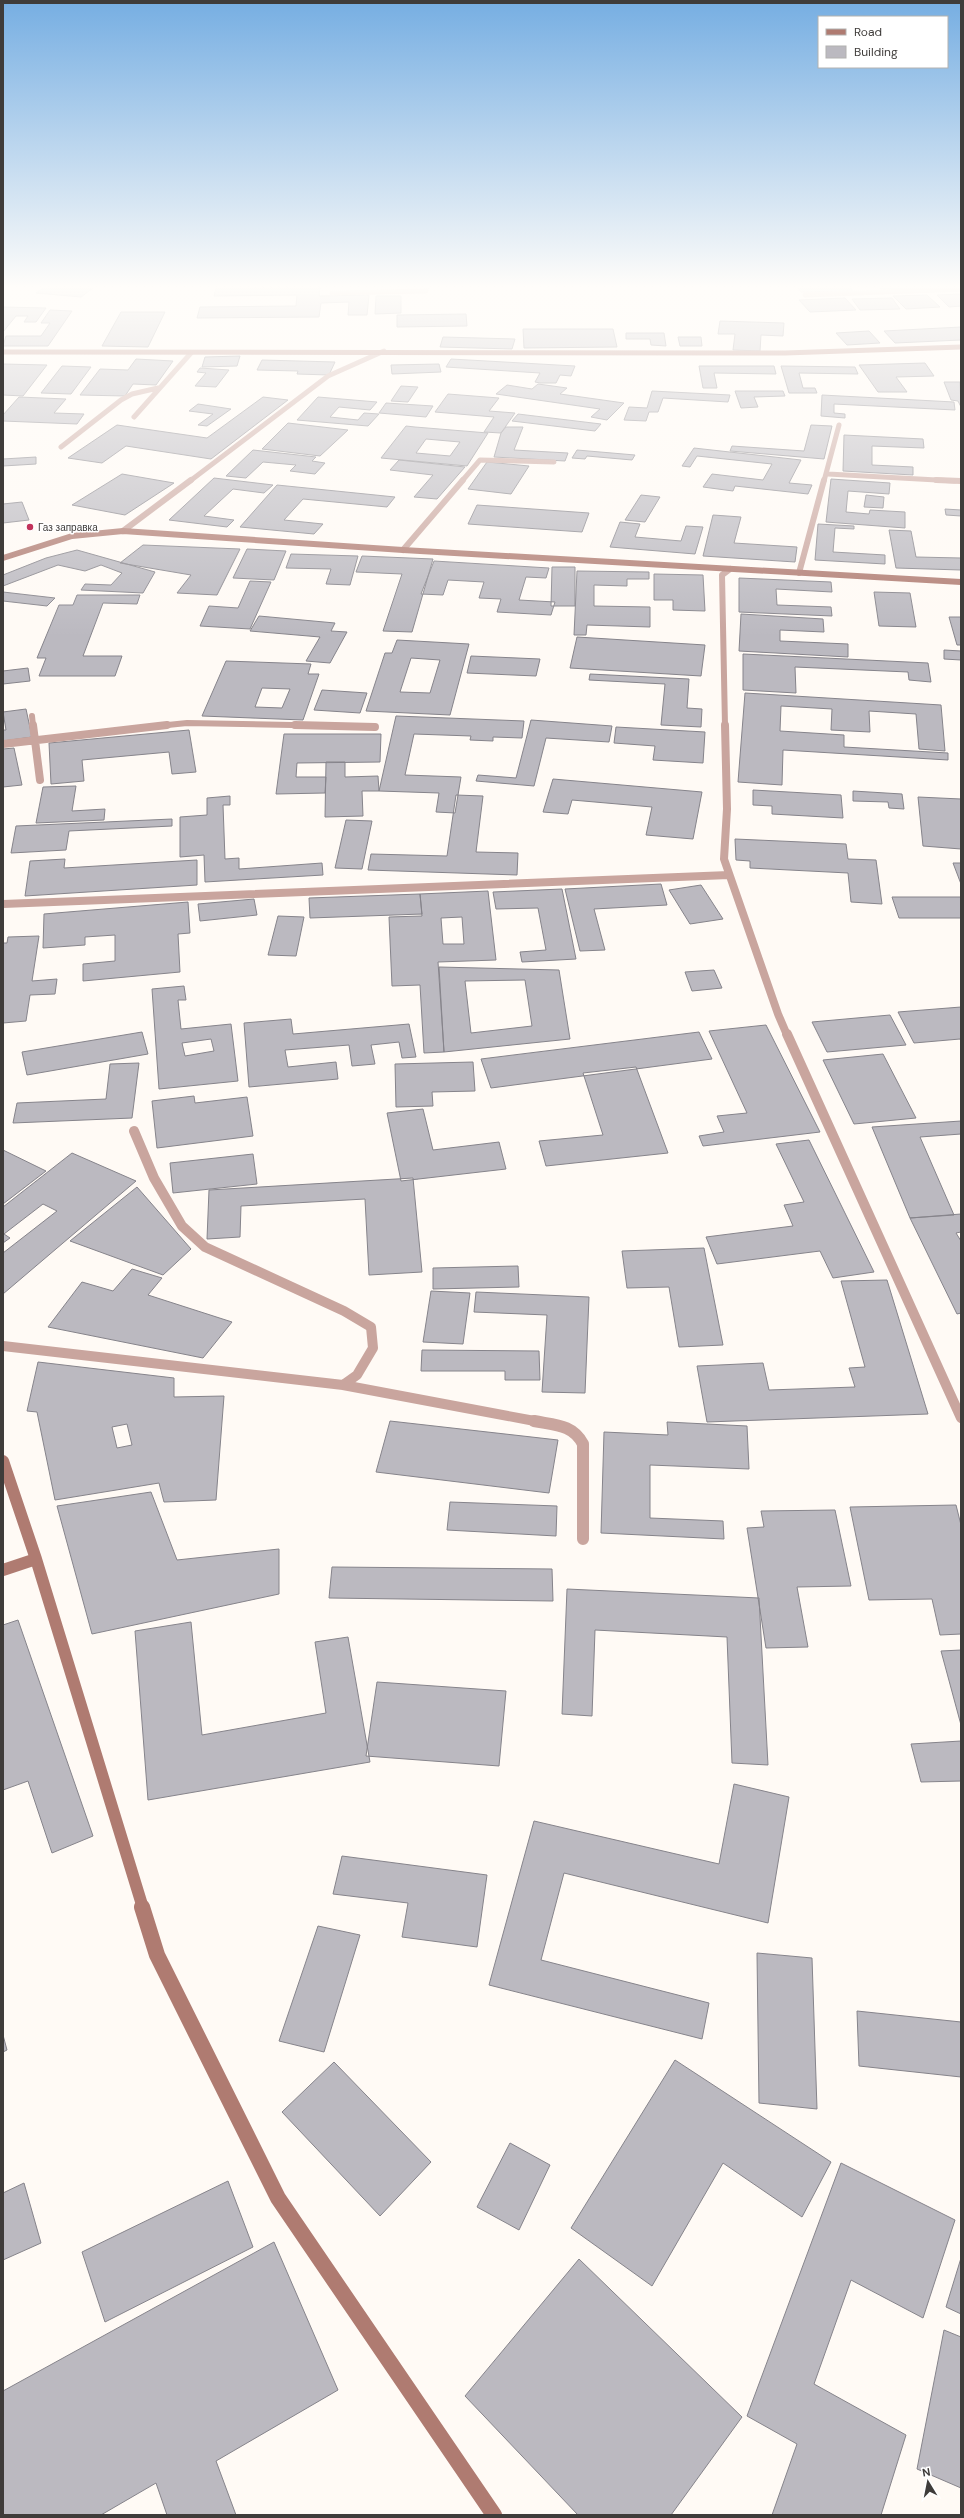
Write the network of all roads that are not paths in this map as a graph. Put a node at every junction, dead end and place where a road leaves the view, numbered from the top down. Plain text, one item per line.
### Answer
1 (118, 403) edge
2 (146, 403) edge
3 (293, 403) edge
4 (134, 417) dead end
5 (839, 425) dead end
6 (62, 446) dead end
7 (554, 462) dead end
8 (828, 474) junction
9 (961, 481) edge
10 (123, 531) junction
11 (403, 550) junction
12 (3, 558) edge
13 (730, 569) junction
14 (799, 573) junction
15 (961, 582) edge
16 (32, 716) dead end
17 (375, 727) dead end
18 (36, 739) junction
19 (3, 744) edge
20 (40, 780) dead end
21 (729, 875) junction
22 (3, 904) edge
23 (134, 1131) dead end
24 (3, 1346) edge
25 (343, 1385) junction
26 (961, 1418) edge
27 (3, 1461) edge
28 (583, 1539) dead end
29 (36, 1559) junction
30 (3, 1570) edge
31 (494, 2515) edge

1 - 6 street
2 - 4 street
3 - 10 street
5 - 8 street
7 - 11 street
8 - 9 street
8 - 14 street
10 - 11 street
10 - 12 street
11 - 13 street
13 - 14 street
13 - 21 street
14 - 15 street
16 - 18 street
17 - 18 street
18 - 19 street
18 - 20 street
21 - 22 street
21 - 26 street
23 - 25 street
24 - 25 street
25 - 28 street
27 - 29 street
29 - 30 street
29 - 31 street

